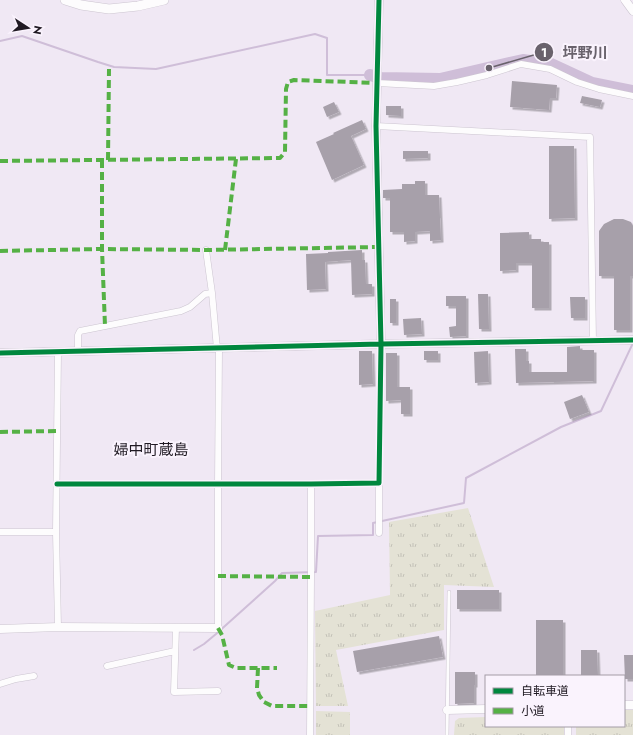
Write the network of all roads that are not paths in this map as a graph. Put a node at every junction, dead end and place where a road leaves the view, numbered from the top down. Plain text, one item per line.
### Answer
1 (65, 0) edge
2 (164, 0) edge
3 (379, 0) edge
4 (625, 0) edge
5 (633, 11) edge
6 (377, 83) junction
7 (633, 96) edge
8 (376, 126) junction
9 (206, 250) dead end
10 (212, 293) junction
11 (633, 340) edge
12 (594, 341) junction
13 (381, 344) junction
14 (218, 348) junction
15 (78, 351) junction
16 (58, 352) junction
17 (0, 353) edge
18 (379, 483) junction
19 (57, 484) junction
20 (311, 484) junction
21 (218, 485) junction
22 (0, 532) edge
23 (56, 532) junction
24 (379, 534) dead end
25 (449, 592) dead end
26 (58, 627) junction
27 (176, 628) junction
28 (218, 628) joint
29 (0, 629) edge
30 (175, 652) junction
31 (106, 666) dead end
32 (34, 676) dead end
33 (0, 684) edge
34 (218, 691) dead end
35 (485, 709) edge
36 (447, 710) junction
37 (310, 735) edge
38 (447, 735) edge

1 - 2 main road
3 - 6 street
4 - 5 street
6 - 7 street
6 - 8 street
8 - 12 street
8 - 13 street
9 - 10 street
10 - 14 street
10 - 15 street
11 - 12 street
12 - 13 street
13 - 14 street
13 - 18 street
14 - 15 street
14 - 21 street
15 - 16 street
16 - 17 street
16 - 19 street
18 - 20 street
18 - 24 street
19 - 21 street
19 - 23 street
20 - 21 street
20 - 37 street
21 - 28 street
22 - 23 street
23 - 26 street
25 - 36 lane
26 - 27 street
26 - 29 street
27 - 28 street
27 - 30 street
30 - 31 street
30 - 34 street
32 - 33 street
35 - 36 street
36 - 38 lane

